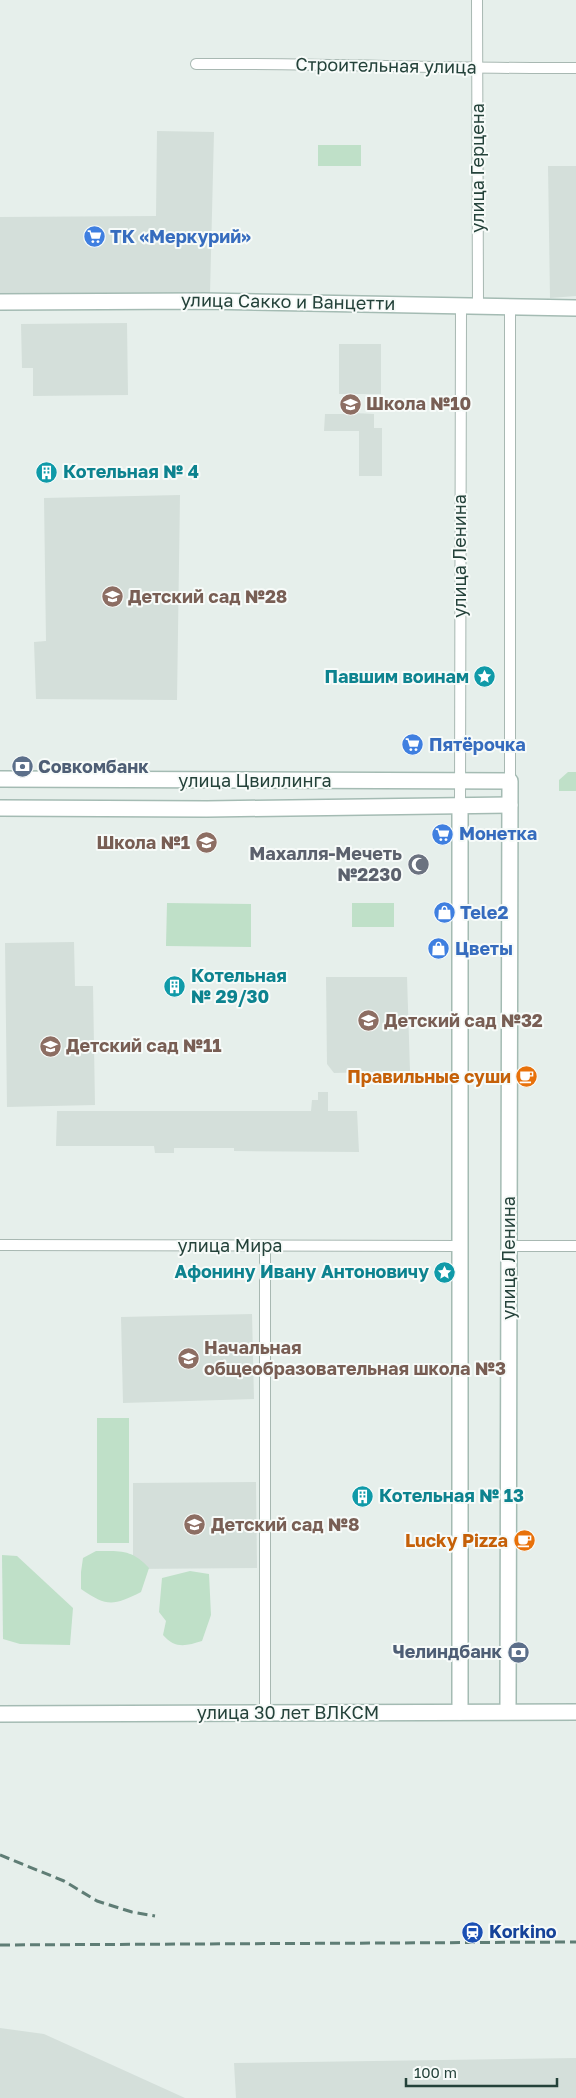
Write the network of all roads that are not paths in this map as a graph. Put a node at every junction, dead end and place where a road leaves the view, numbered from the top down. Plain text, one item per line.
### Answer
1 (477, 0) edge
2 (196, 64) dead end
3 (576, 68) edge
4 (478, 69) junction
5 (0, 302) edge
6 (461, 305) junction
7 (478, 305) junction
8 (510, 308) junction
9 (576, 308) edge
10 (0, 779) edge
11 (510, 781) junction
12 (460, 782) junction
13 (510, 805) junction
14 (460, 806) junction
15 (0, 808) edge
16 (0, 1245) edge
17 (265, 1246) junction
18 (460, 1246) junction
19 (509, 1246) junction
20 (576, 1246) edge
21 (460, 1712) junction
22 (508, 1712) junction
23 (576, 1712) edge
24 (265, 1713) junction
25 (0, 1714) edge

1 - 4 street, улица Герцена
2 - 4 street, Строительная улица
3 - 4 street, Строительная улица
4 - 7 street, улица Герцена
5 - 6 street, улица Сакко и Ванцетти
6 - 7 street, улица Сакко и Ванцетти
6 - 12 street, улица Ленина
7 - 8 street, улица Сакко и Ванцетти
8 - 9 street, улица Сакко и Ванцетти
8 - 11 street, улица Ленина
10 - 12 street, улица Цвиллинга
11 - 12 street, улица Цвиллинга
11 - 13 street, улица Ленина
12 - 14 street, улица Ленина
13 - 14 street
13 - 19 street, улица Ленина
14 - 15 street, улица Цвиллинга
14 - 18 street, улица Ленина
16 - 17 street, улица Мира
17 - 18 street, улица Мира
17 - 24 street
18 - 21 street, улица Ленина
19 - 20 street
19 - 22 street, улица Ленина
21 - 22 street, улица 30 лет ВЛКСМ
21 - 24 street, улица 30 лет ВЛКСМ
22 - 23 street, улица 30 лет ВЛКСМ
24 - 25 street, улица 30 лет ВЛКСМ

